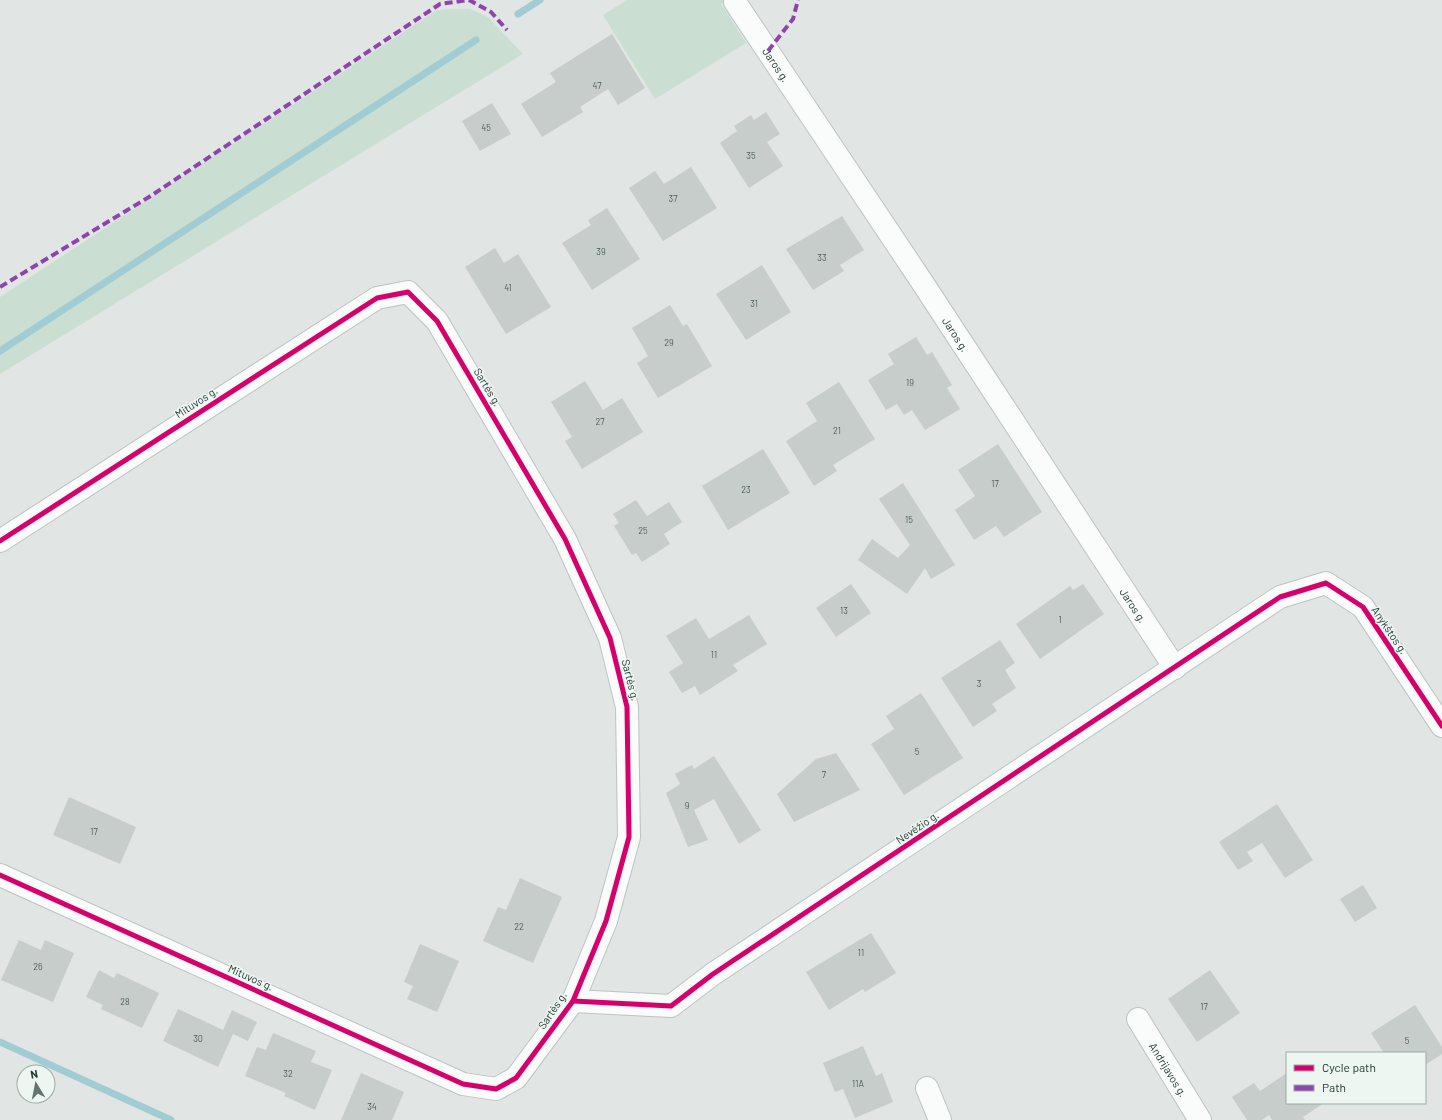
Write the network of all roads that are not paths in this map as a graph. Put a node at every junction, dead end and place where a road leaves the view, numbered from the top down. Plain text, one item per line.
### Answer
1 (735, 2) dead end
2 (408, 292) joint
3 (0, 541) edge
4 (1175, 668) junction
5 (1442, 726) edge
6 (0, 875) edge
7 (573, 1000) junction
8 (1138, 1019) dead end
9 (927, 1088) dead end
10 (496, 1090) joint
11 (940, 1120) edge
12 (1200, 1120) edge

1 - 4 street, Jaros g.
2 - 3 street, Mituvos g.
2 - 7 street, Sartės g.
4 - 5 street, Anykštos g.
4 - 7 street, Nevėžio g.
6 - 10 street, Mituvos g.
7 - 10 street, Sartės g.
8 - 12 street, Andrijavos g.
9 - 11 street

